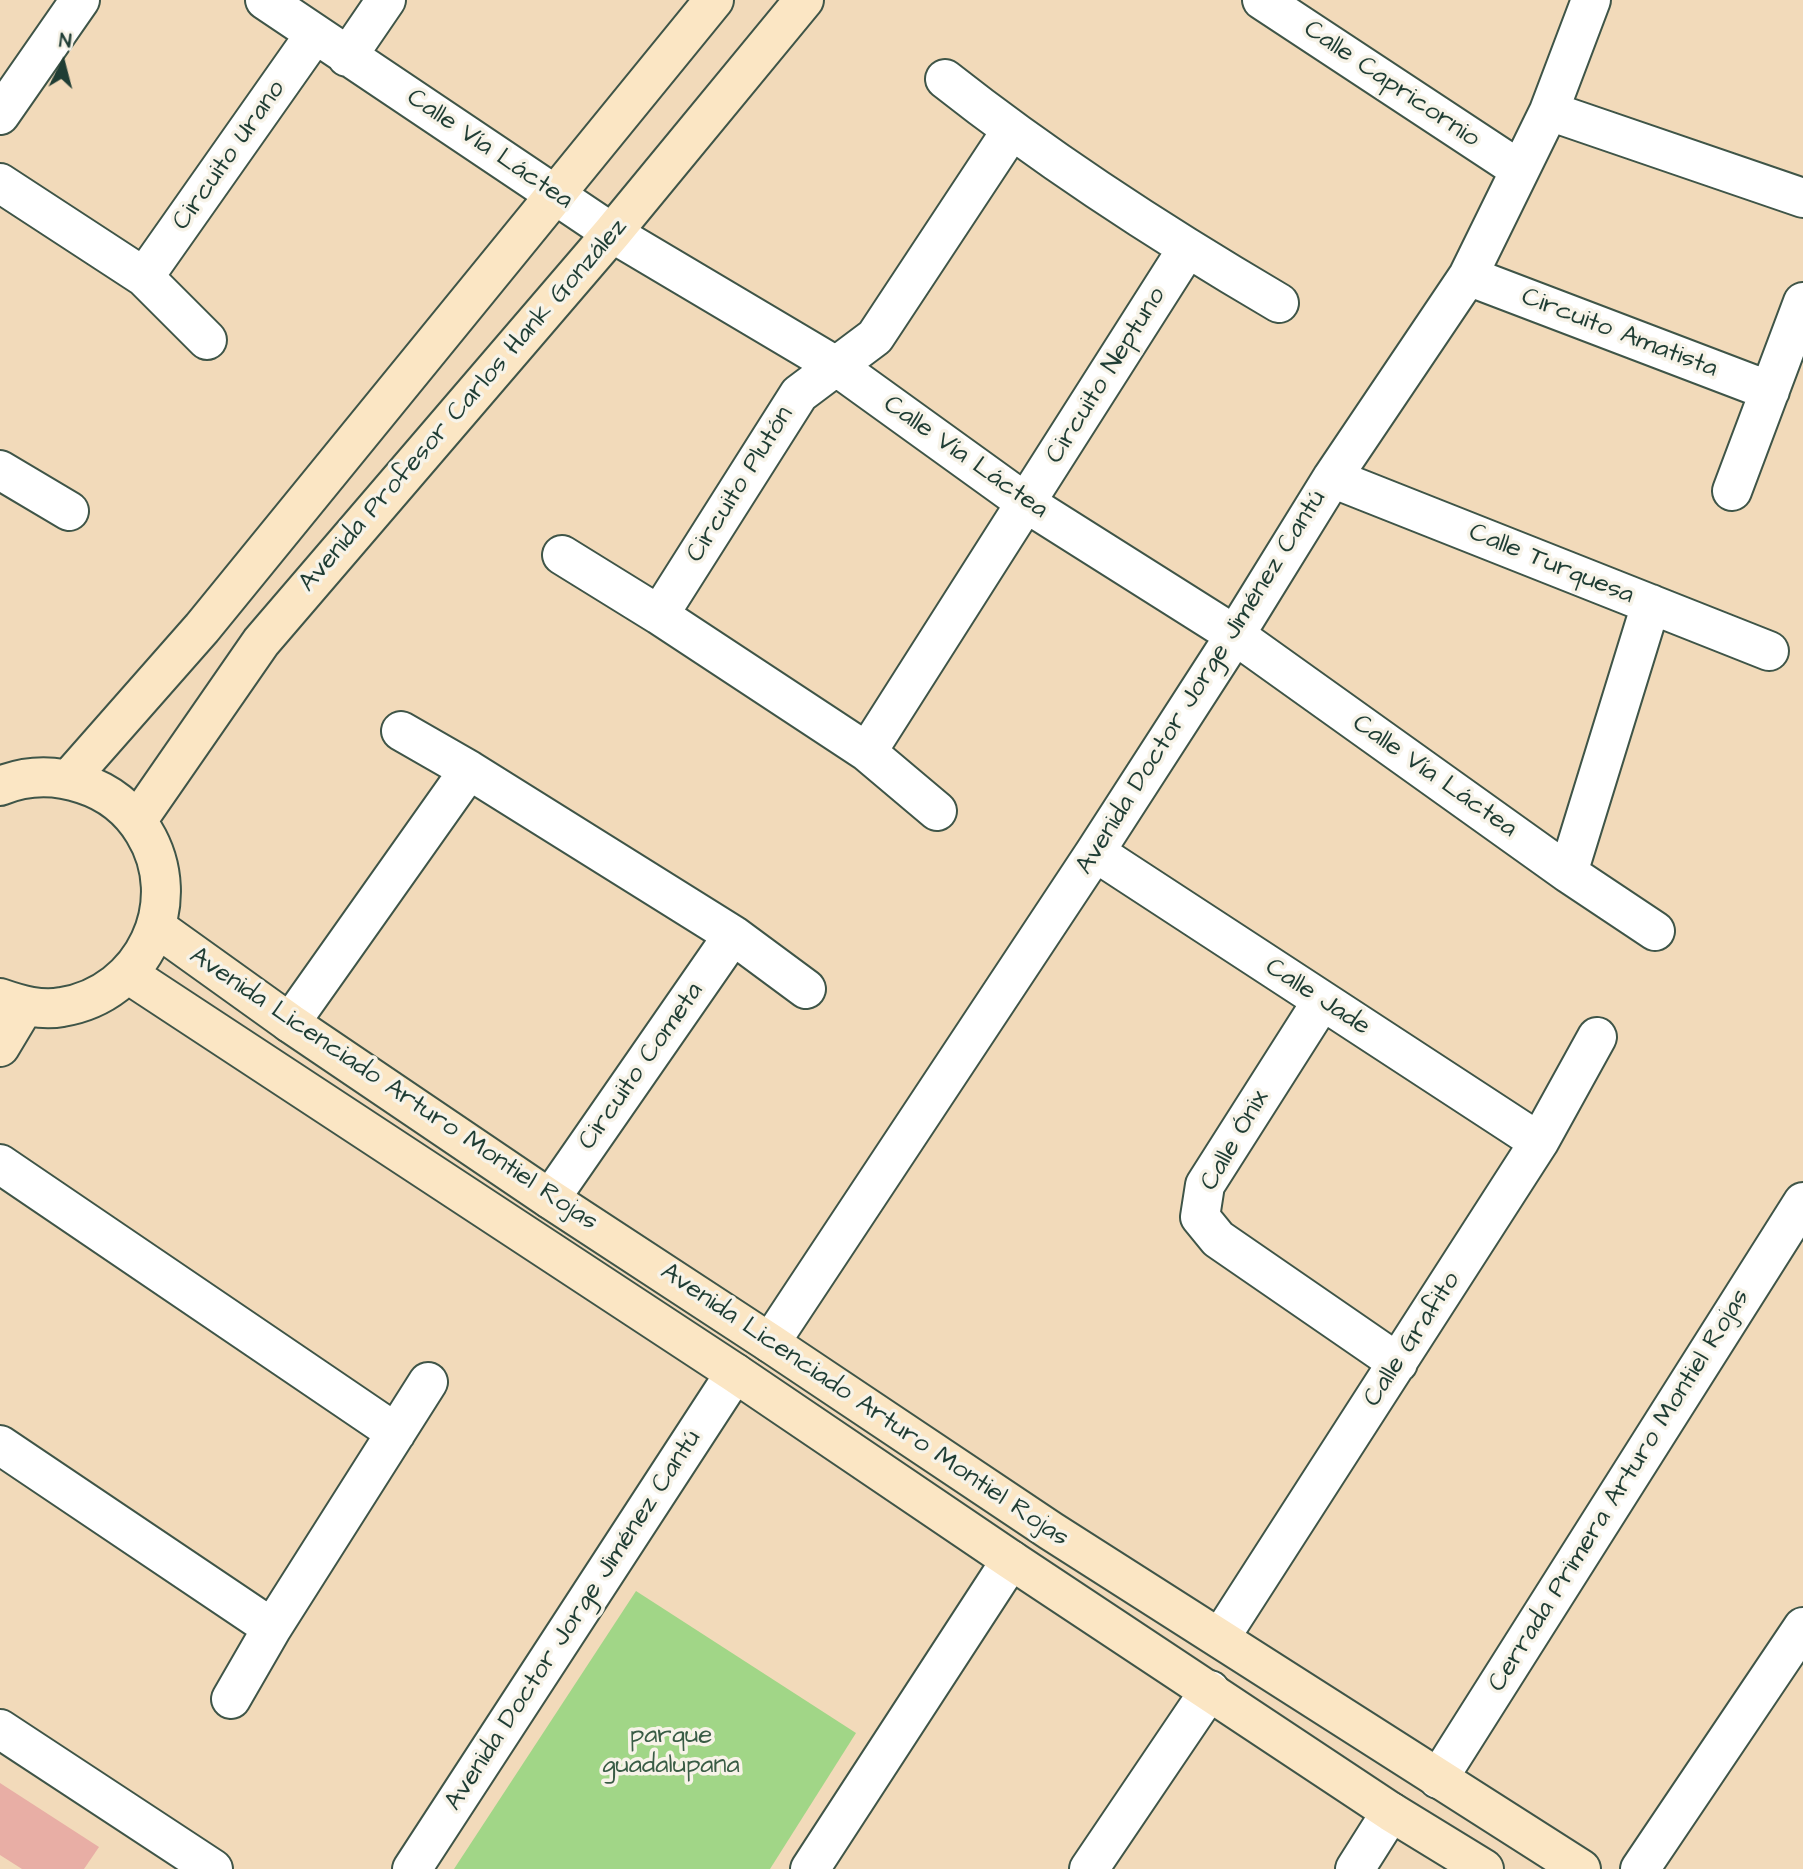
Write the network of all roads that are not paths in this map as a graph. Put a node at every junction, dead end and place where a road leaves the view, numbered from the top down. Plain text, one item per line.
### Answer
1 (80, 0) edge
2 (265, 0) edge
3 (386, 0) edge
4 (715, 0) edge
5 (804, 0) edge
6 (1262, 0) edge
7 (1591, 0) edge
8 (1300, 10) edge
9 (315, 34) junction
10 (347, 57) junction
11 (944, 79) dead end
12 (1549, 111) junction
13 (0, 115) edge
14 (1011, 131) junction
15 (1520, 170) junction
16 (0, 183) edge
17 (558, 194) junction
18 (1803, 198) edge
19 (612, 233) junction
20 (1187, 249) junction
21 (1468, 276) junction
22 (145, 277) junction
23 (1803, 302) edge
24 (1279, 303) dead end
25 (207, 340) dead end
26 (836, 366) junction
27 (1770, 391) junction
28 (0, 470) edge
29 (1332, 478) junction
30 (1732, 491) dead end
31 (1026, 503) junction
32 (69, 511) dead end
33 (562, 555) dead end
34 (1650, 604) junction
35 (659, 615) junction
36 (1235, 635) junction
37 (1769, 652) dead end
38 (401, 731) dead end
39 (867, 752) junction
40 (469, 771) junction
41 (69, 779) junction
42 (0, 786) edge
43 (937, 811) dead end
44 (137, 821) junction
45 (1095, 852) junction
46 (1568, 873) junction
47 (156, 928) junction
48 (1655, 931) dead end
49 (733, 935) junction
50 (128, 974) junction
51 (806, 989) dead end
52 (1322, 1001) junction
53 (12, 1002) edge
54 (290, 1023) junction
55 (1597, 1037) dead end
56 (0, 1047) edge
57 (1539, 1142) junction
58 (0, 1164) edge
59 (550, 1199) junction
60 (1803, 1202) edge
61 (770, 1343) junction
62 (1398, 1363) junction
63 (735, 1373) junction
64 (428, 1382) dead end
65 (396, 1433) junction
66 (0, 1445) edge
67 (1011, 1560) junction
68 (1803, 1627) edge
69 (272, 1628) junction
70 (1220, 1638) junction
71 (1210, 1690) junction
72 (231, 1699) dead end
73 (0, 1729) edge
74 (1438, 1779) junction
75 (1391, 1812) junction
76 (213, 1869) edge
77 (412, 1869) edge
78 (810, 1869) edge
79 (1089, 1869) edge
80 (1356, 1869) edge
81 (1485, 1869) edge
82 (1581, 1869) edge
83 (1640, 1869) edge

1 - 13 street
2 - 9 street, Calle Vía Láctea
3 - 10 street
4 - 17 main road, Avenida Profesor Carlos Hank González
5 - 19 main road, Avenida Profesor Carlos Hank González
6 - 8 street, Calle Capricornio
7 - 12 street, Avenida Doctor Jorge Jiménez Cantú
8 - 15 street, Calle Capricornio
9 - 10 street, Calle Vía Láctea
9 - 22 street, Circuito Urano
10 - 17 street, Calle Vía Láctea
11 - 14 street
12 - 15 street, Avenida Doctor Jorge Jiménez Cantú
12 - 18 street
14 - 20 street
14 - 26 street
15 - 21 street, Avenida Doctor Jorge Jiménez Cantú
16 - 22 street
17 - 19 street, Calle Vía Láctea
17 - 41 main road, Avenida Profesor Carlos Hank González
19 - 26 street, Calle Vía Láctea
19 - 44 main road, Avenida Profesor Carlos Hank González
20 - 24 street
20 - 31 street, Circuito Neptuno
21 - 27 street, Circuito Amatista
21 - 29 street, Avenida Doctor Jorge Jiménez Cantú
22 - 25 street
23 - 27 street
26 - 31 street, Calle Vía Láctea
26 - 35 street, Circuito Plutón
27 - 30 street
28 - 32 street
29 - 34 street, Calle Turquesa
29 - 36 street, Avenida Doctor Jorge Jiménez Cantú
31 - 36 street, Calle Vía Láctea
31 - 39 street
33 - 35 street
34 - 37 street, Calle Turquesa
34 - 46 street
35 - 39 street
36 - 45 street, Avenida Doctor Jorge Jiménez Cantú
36 - 46 street, Calle Vía Láctea
38 - 40 street
39 - 43 street
40 - 49 street
40 - 54 street
41 - 42 main road
41 - 44 main road
44 - 47 main road
45 - 52 street, Calle Jade
45 - 61 street, Avenida Doctor Jorge Jiménez Cantú
46 - 48 street, Calle Vía Láctea
47 - 50 main road
47 - 54 main road, Avenida Licenciado Arturo Montiel Rojas
49 - 51 street
49 - 59 street, Circuito Cometa
50 - 53 main road
50 - 63 main road, Avenida Licenciado Arturo Montiel Rojas
52 - 57 street, Calle Jade
52 - 62 street, Calle Ónix
53 - 56 main road
54 - 59 main road, Avenida Licenciado Arturo Montiel Rojas
55 - 57 street, Calle Grafito
57 - 62 street, Calle Grafito
58 - 65 street
59 - 61 main road, Avenida Licenciado Arturo Montiel Rojas
60 - 74 street, Cerrada Primera Arturo Montiel Rojas
61 - 70 main road, Avenida Licenciado Arturo Montiel Rojas
62 - 70 street, Calle Grafito
63 - 67 main road, Avenida Licenciado Arturo Montiel Rojas
63 - 77 street, Avenida Doctor Jorge Jiménez Cantú
64 - 65 street
65 - 69 street
66 - 69 street
67 - 71 main road, Avenida Licenciado Arturo Montiel Rojas
67 - 78 street
68 - 83 street
69 - 72 street
70 - 74 main road, Avenida Licenciado Arturo Montiel Rojas
71 - 75 main road, Avenida Licenciado Arturo Montiel Rojas
71 - 79 street
73 - 76 street
74 - 82 main road, Avenida Licenciado Arturo Montiel Rojas
75 - 80 street
75 - 81 main road, Avenida Licenciado Arturo Montiel Rojas

